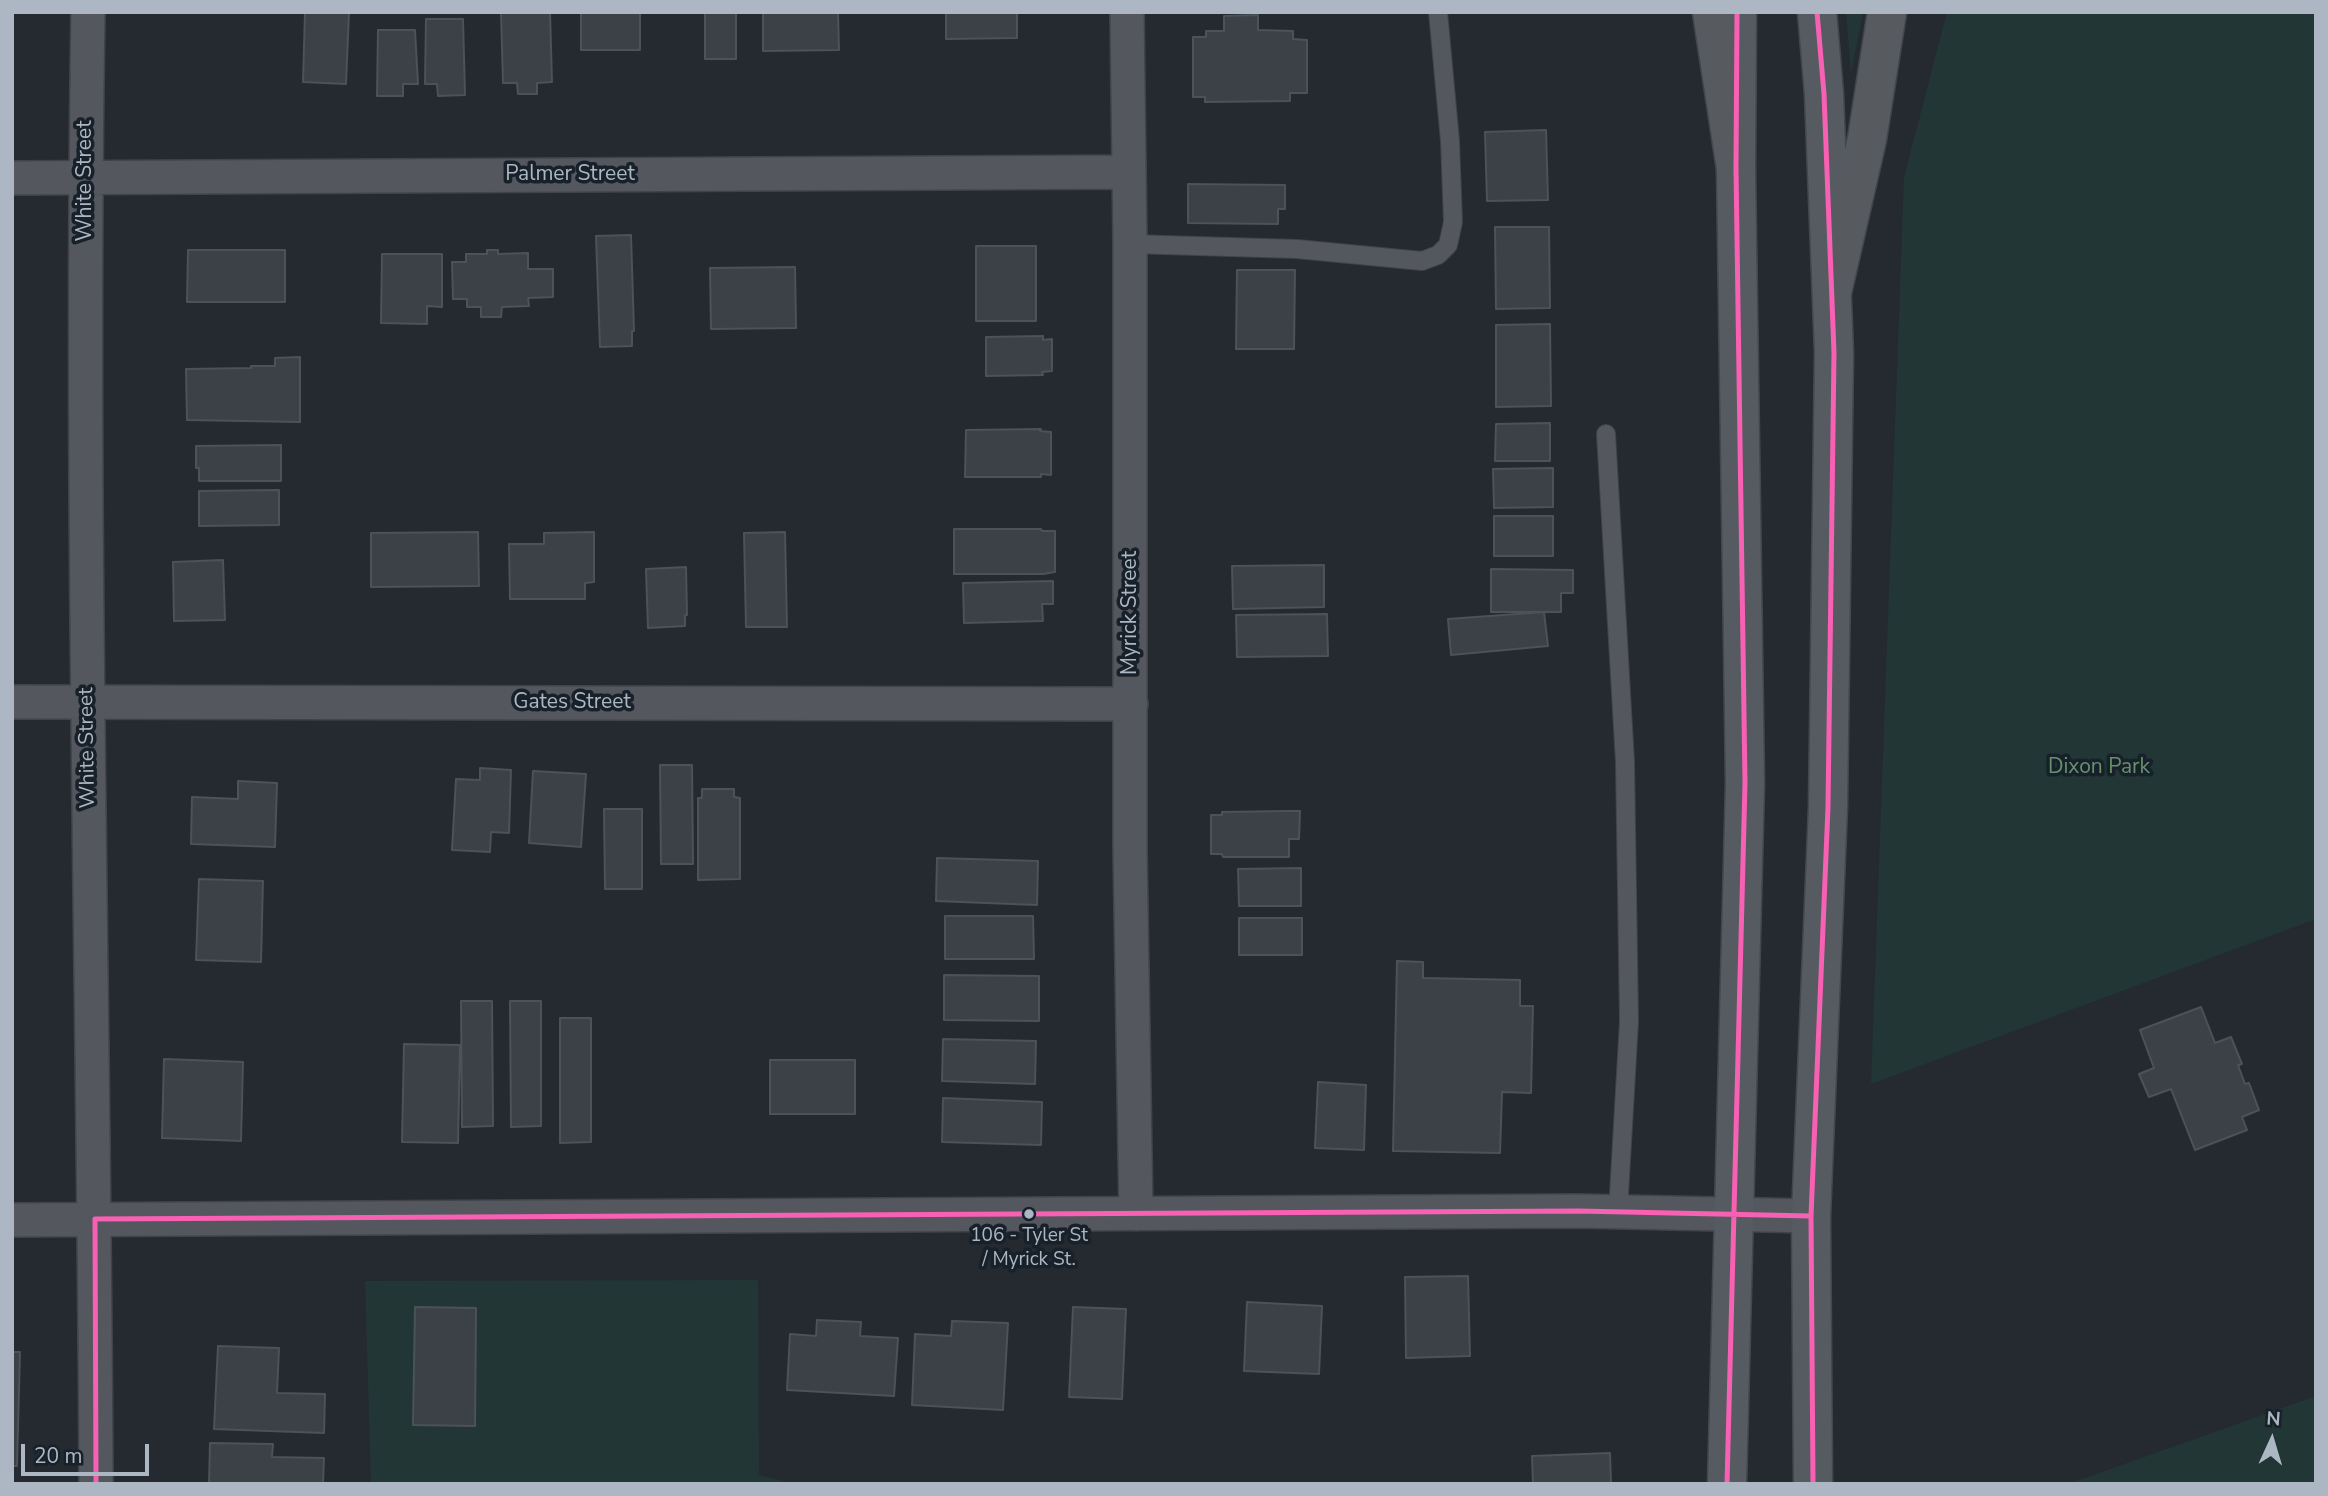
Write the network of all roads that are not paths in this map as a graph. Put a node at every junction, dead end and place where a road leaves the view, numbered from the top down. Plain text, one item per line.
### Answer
1 (88, 12) edge
2 (1127, 12) edge
3 (1438, 12) edge
4 (1712, 12) edge
5 (1737, 12) edge
6 (1817, 12) edge
7 (1887, 12) edge
8 (1737, 169) junction
9 (1129, 172) junction
10 (12, 178) edge
11 (85, 178) junction
12 (1130, 244) junction
13 (1832, 292) junction
14 (1606, 435) dead end
15 (87, 701) junction
16 (12, 702) edge
17 (1131, 704) junction
18 (1618, 1212) junction
19 (1136, 1214) junction
20 (1733, 1214) junction
21 (1811, 1216) junction
22 (95, 1219) junction
23 (12, 1220) edge
24 (96, 1484) edge
25 (1727, 1484) edge
26 (1813, 1484) edge

1 - 11 street, White Street
2 - 9 street, Myrick Street
3 - 12 lane
4 - 8 highway
5 - 8 main road
6 - 13 main road
7 - 13 highway
8 - 20 main road
9 - 11 street, Palmer Street
9 - 12 street, Myrick Street
10 - 11 street, Palmer Street
11 - 15 street, White Street
12 - 17 street, Myrick Street
13 - 21 main road
14 - 18 lane
15 - 16 street, Gates Street
15 - 17 street, Gates Street
15 - 22 street, White Street
17 - 19 street, Myrick Street
18 - 19 street
18 - 20 street
19 - 22 street
20 - 21 street
20 - 25 main road
21 - 26 main road
22 - 23 street
22 - 24 street, White Street

